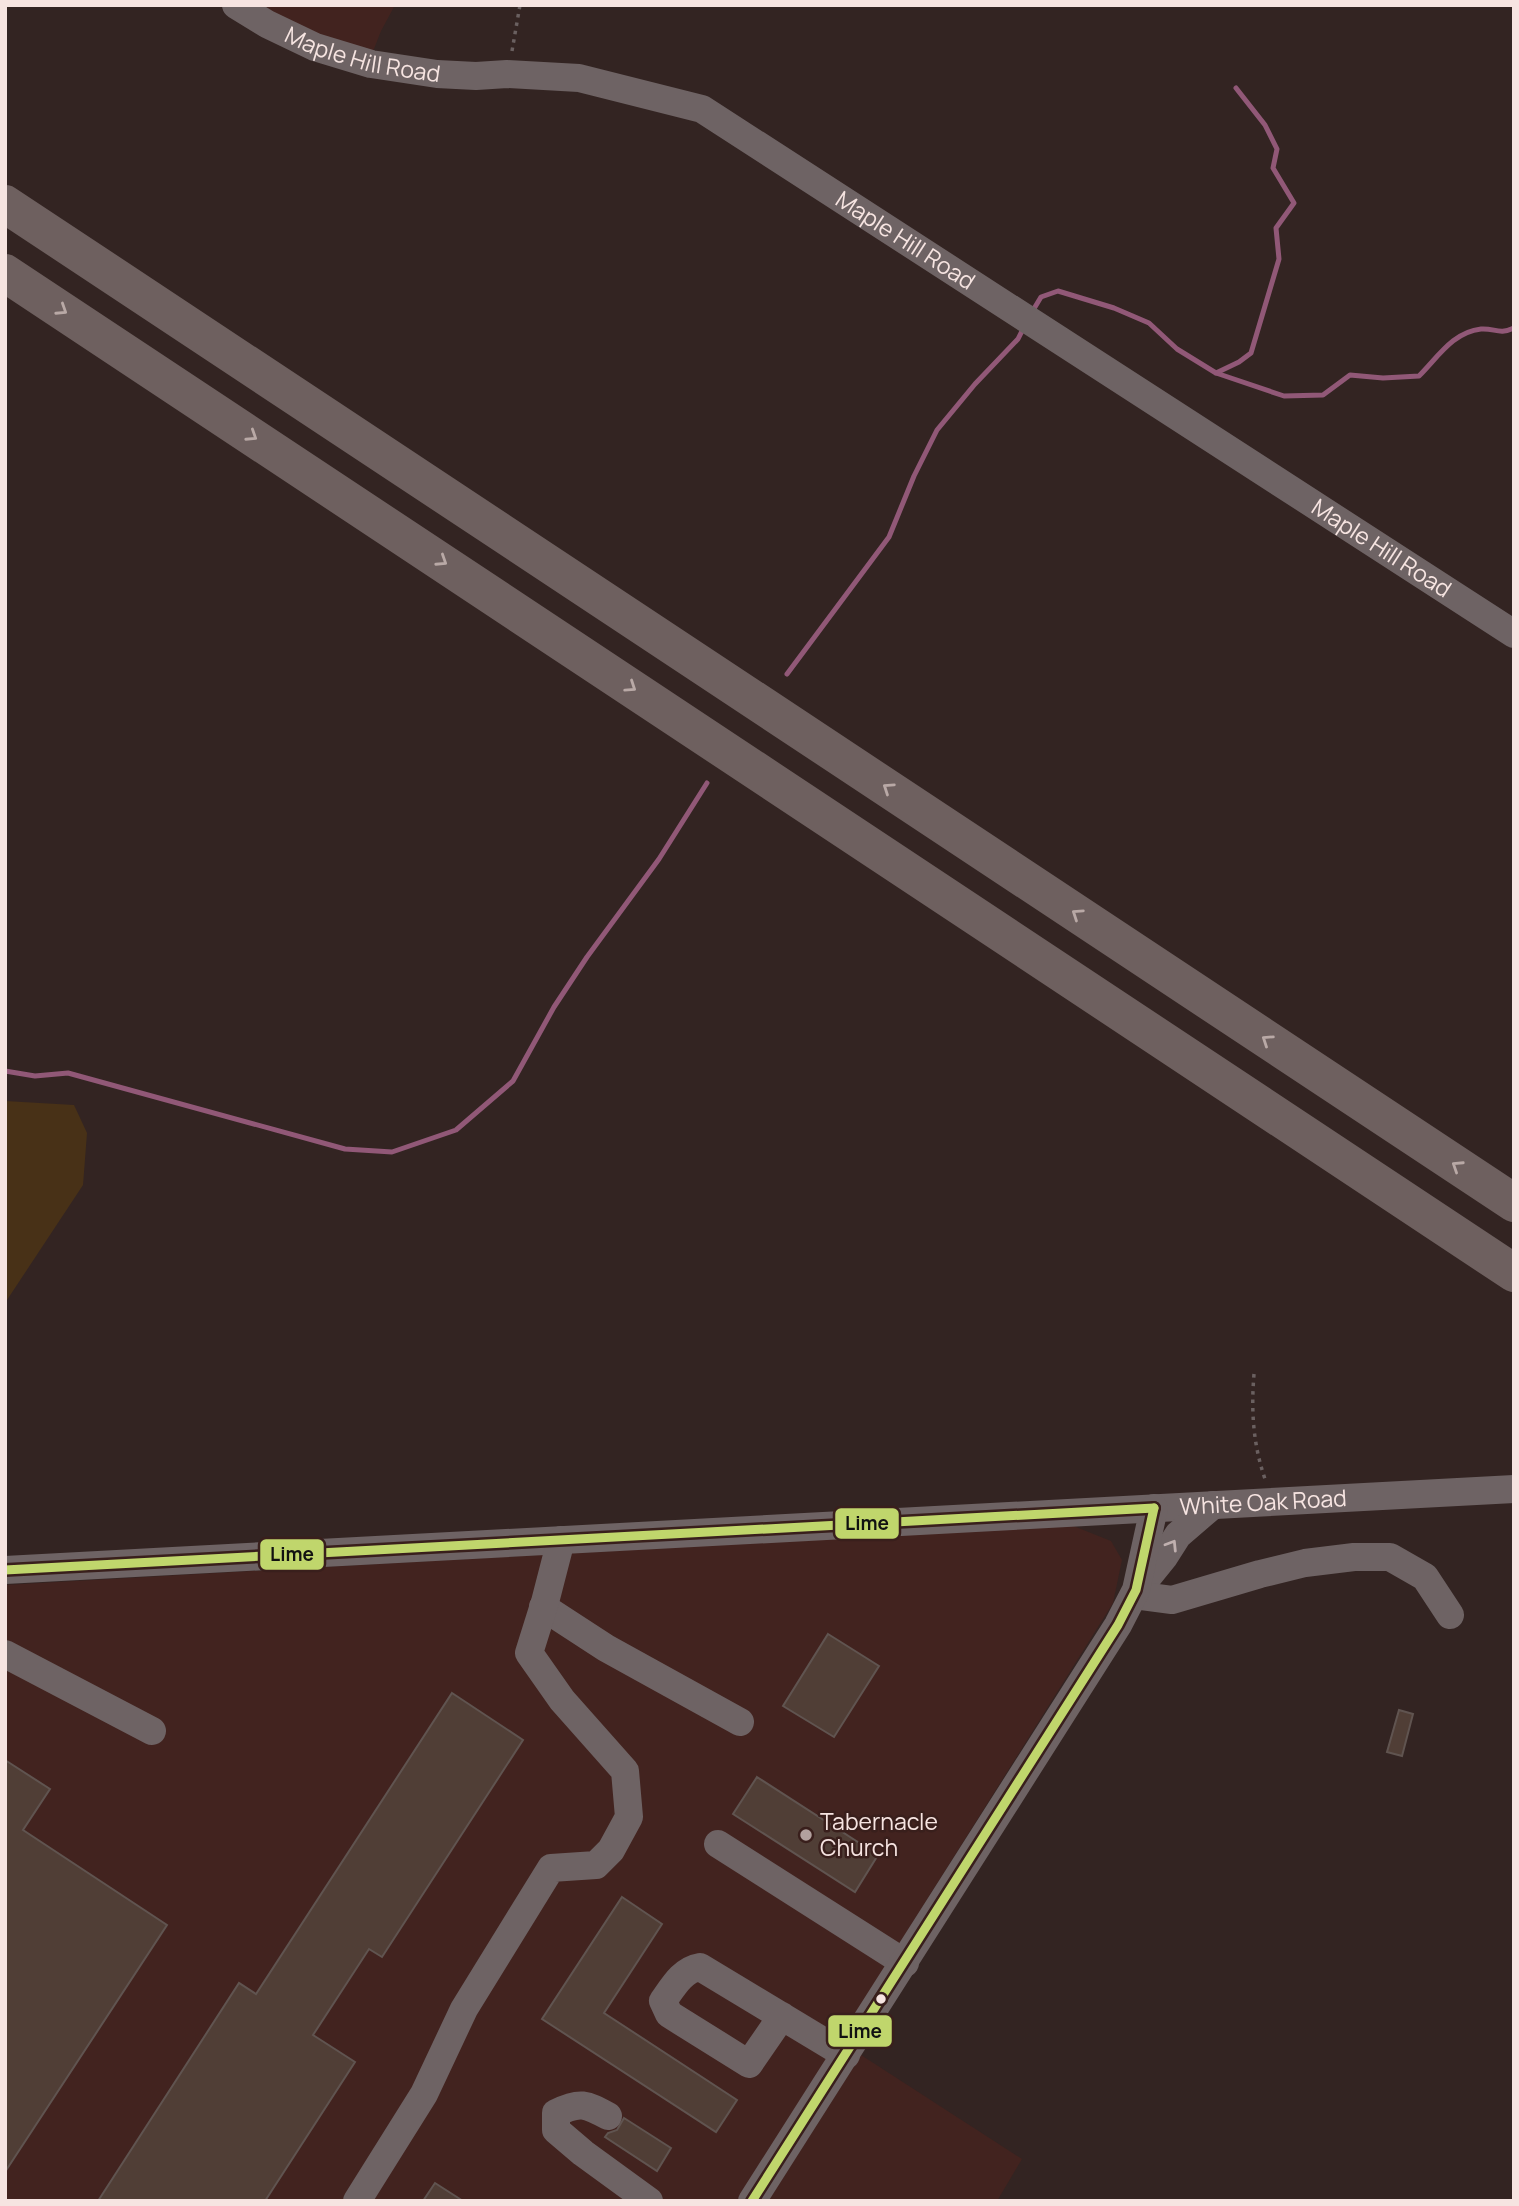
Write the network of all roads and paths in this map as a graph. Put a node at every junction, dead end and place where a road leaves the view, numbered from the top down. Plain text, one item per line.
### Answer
1 (236, 5) edge
2 (520, 5) edge
3 (508, 74) junction
4 (5, 204) edge
5 (5, 273) edge
6 (1514, 634) edge
7 (1514, 1203) edge
8 (1514, 1273) edge
9 (1254, 1374) dead end
10 (1514, 1489) edge
11 (1272, 1502) junction
12 (1213, 1505) junction
13 (1154, 1508) junction
14 (561, 1540) junction
15 (5, 1570) edge
16 (1135, 1593) junction
17 (543, 1607) junction
18 (1450, 1615) dead end
19 (5, 1654) edge
20 (740, 1723) dead end
21 (152, 1731) dead end
22 (718, 1843) dead end
23 (905, 1962) junction
24 (782, 2016) dead end
25 (846, 2055) junction
26 (608, 2116) dead end
27 (356, 2201) edge
28 (649, 2201) edge
29 (752, 2201) edge

1 - 3 street, Maple Hill Road
2 - 3 path
3 - 6 street, Maple Hill Road
7 -> 4 highway
5 -> 8 highway
9 - 11 path
10 - 11 street, White Oak Road
11 - 12 street, White Oak Road
12 - 13 street, White Oak Road
16 -> 12 street
13 - 14 street, White Oak Road
13 - 16 street
14 - 15 street, White Oak Road
14 - 17 street
16 - 18 street
16 - 23 street
17 - 20 street
17 - 27 street
19 - 21 street
22 - 23 street
23 - 25 street
24 - 25 street
25 - 29 street
26 - 28 street

